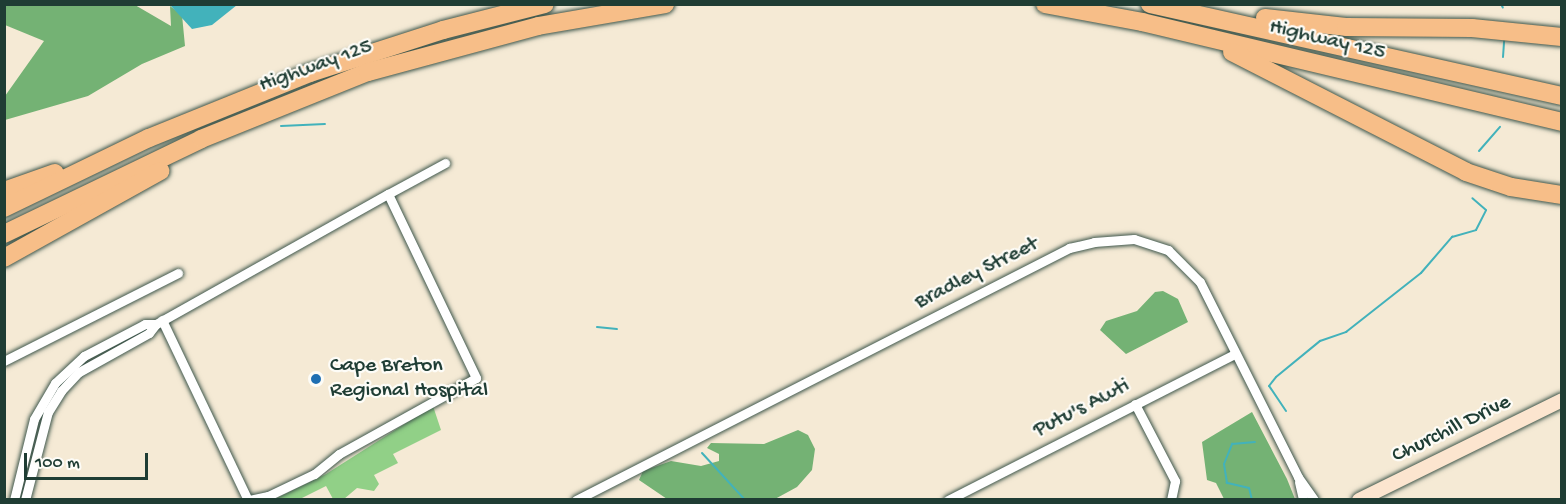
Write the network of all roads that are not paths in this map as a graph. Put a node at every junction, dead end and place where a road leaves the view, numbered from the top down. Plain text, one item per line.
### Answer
1 (545, 4) edge
2 (664, 4) edge
3 (1045, 4) edge
4 (1151, 5) edge
5 (1142, 22) junction
6 (1562, 37) edge
7 (1562, 96) edge
8 (268, 110) junction
9 (1562, 122) edge
10 (149, 138) junction
11 (445, 163) dead end
12 (4, 191) edge
13 (388, 194) junction
14 (1562, 195) edge
15 (4, 208) edge
16 (4, 234) edge
17 (4, 258) edge
18 (178, 273) dead end
19 (159, 322) junction
20 (1234, 354) junction
21 (4, 361) edge
22 (1562, 400) edge
23 (1135, 405) junction
24 (1298, 477) junction
25 (1361, 499) edge
26 (14, 500) edge
27 (25, 500) edge
28 (249, 500) edge
29 (576, 500) edge
30 (948, 500) edge
31 (1171, 500) edge
32 (1303, 500) edge
33 (1314, 500) edge

1 - 10 highway, Highway 125
2 - 8 highway, Highway 125
3 - 5 highway, Highway 125
4 - 6 highway
4 - 7 highway, Highway 125
5 - 9 highway, Highway 125
5 - 14 highway
8 - 16 highway, Highway 125
8 - 17 highway
10 - 12 highway
10 - 15 highway, Highway 125
11 - 13 street
13 - 19 street
13 - 28 street
18 - 21 street
19 - 26 street
19 - 27 street
19 - 28 street
20 - 23 street, Putu's Awti
20 - 24 street, Bradley Street
20 - 29 street, Bradley Street
22 - 25 main road, Churchill Drive
23 - 30 street, Putu's Awti
23 - 31 street
24 - 32 street, Bradley Street
24 - 33 street, Bradley Street

